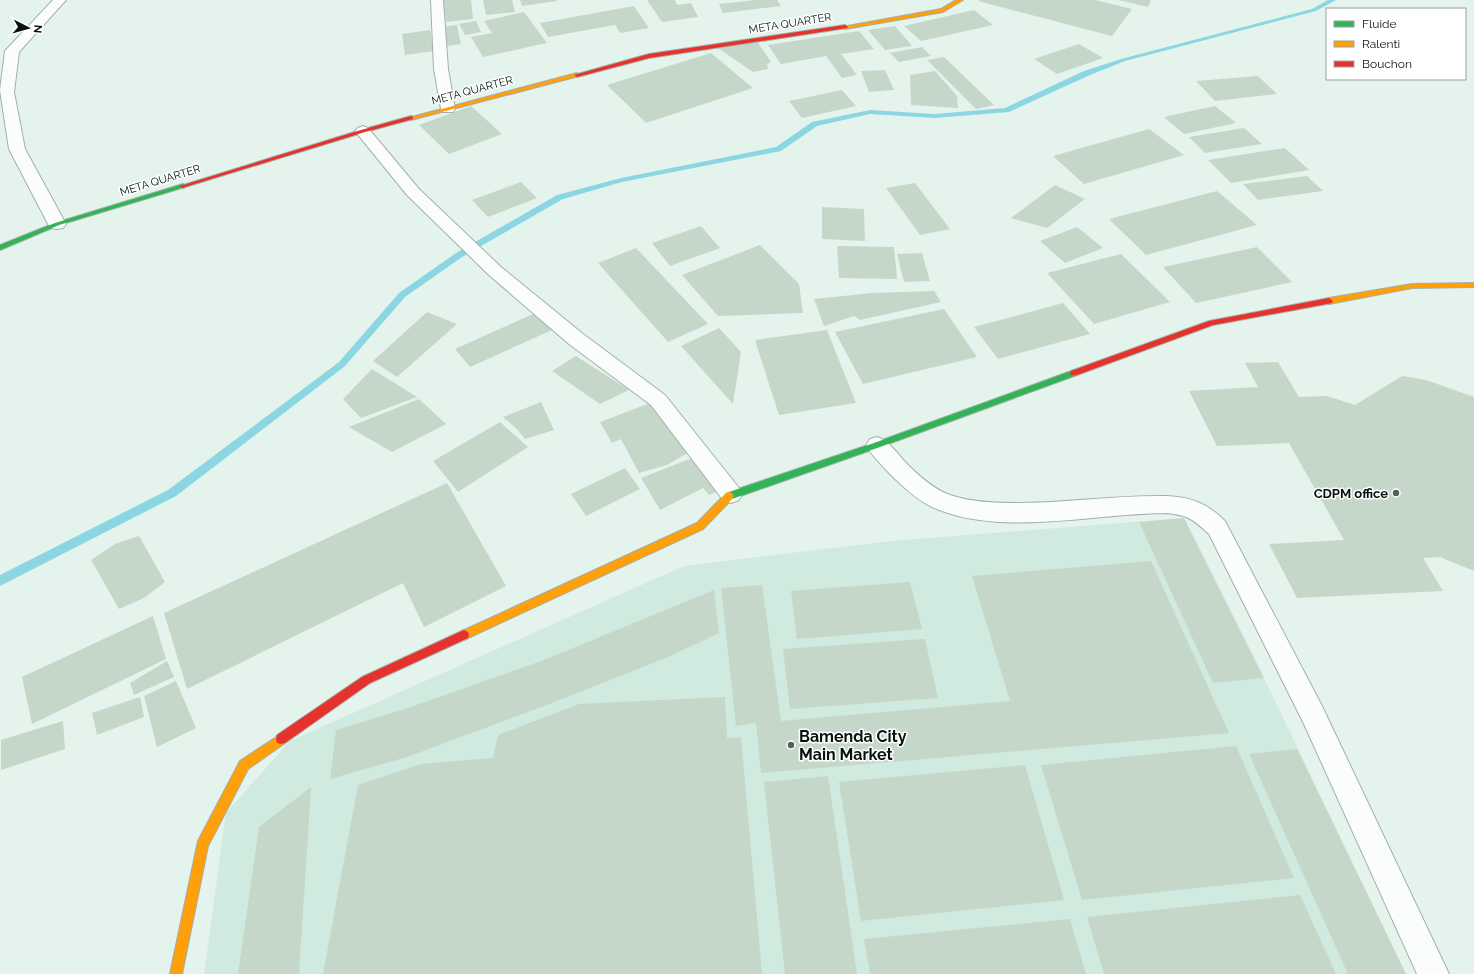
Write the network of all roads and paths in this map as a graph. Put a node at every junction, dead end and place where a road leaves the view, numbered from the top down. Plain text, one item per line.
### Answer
1 (60, 0) edge
2 (437, 0) edge
3 (960, 0) edge
4 (4, 93) edge
5 (448, 109) junction
6 (363, 131) junction
7 (57, 224) junction
8 (0, 248) edge
9 (1474, 285) edge
10 (877, 445) junction
11 (731, 494) junction
12 (176, 974) edge
13 (1433, 974) edge

1 - 4 street
2 - 5 street
3 - 5 street, META QUARTER
4 - 7 street
5 - 6 street, META QUARTER
6 - 7 street, META QUARTER
6 - 11 street
7 - 8 street, META QUARTER
9 - 10 street
10 - 11 street
10 - 13 street
11 - 12 street

